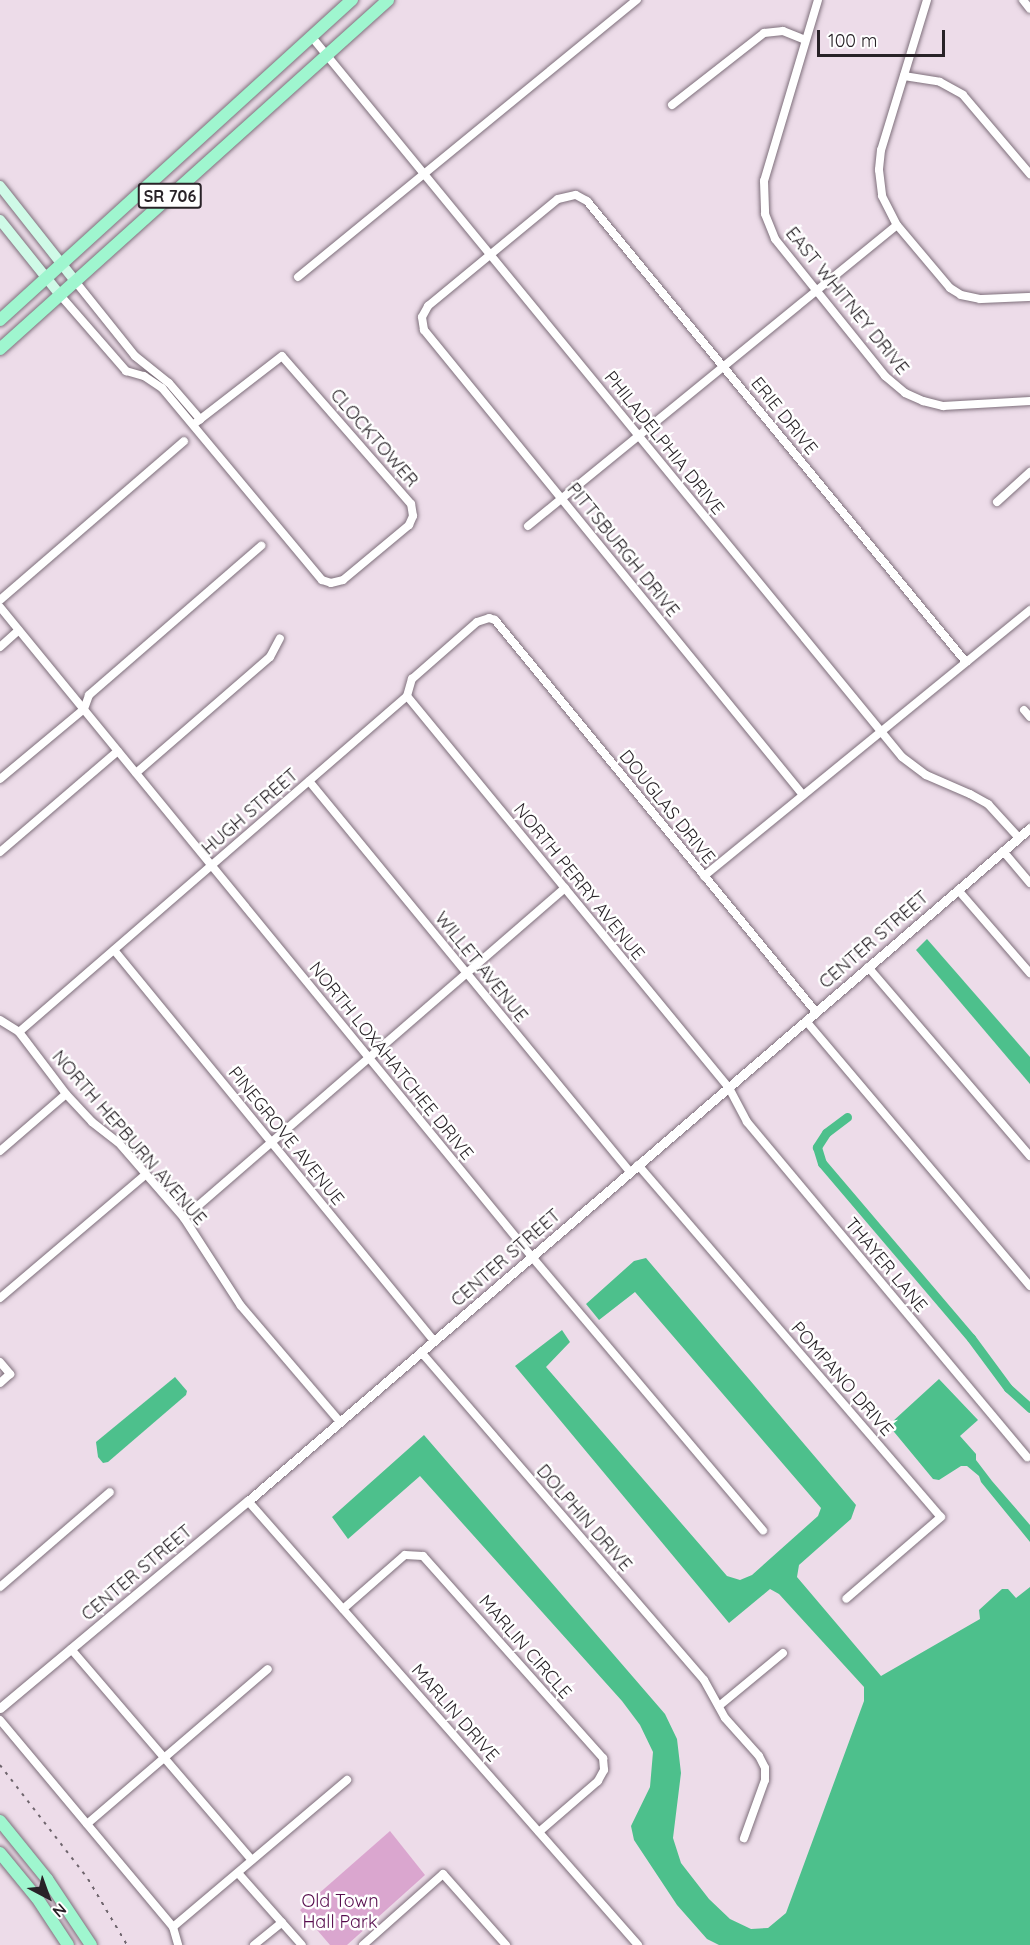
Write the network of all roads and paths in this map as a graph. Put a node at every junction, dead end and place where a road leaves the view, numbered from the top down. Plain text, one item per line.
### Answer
1 (352, 0) edge
2 (388, 0) edge
3 (638, 0) edge
4 (818, 0) edge
5 (927, 0) edge
6 (1023, 0) edge
7 (1030, 9) edge
8 (311, 36) junction
9 (806, 40) junction
10 (327, 55) junction
11 (904, 76) junction
12 (672, 105) dead end
13 (425, 174) junction
14 (1030, 174) edge
15 (0, 186) edge
16 (0, 220) edge
17 (897, 225) junction
18 (491, 254) junction
19 (63, 263) junction
20 (298, 277) dead end
21 (47, 278) junction
22 (75, 281) junction
23 (816, 291) junction
24 (60, 295) junction
25 (1030, 297) edge
26 (0, 320) edge
27 (0, 349) edge
28 (723, 367) junction
29 (1030, 401) edge
30 (197, 422) junction
31 (639, 435) junction
32 (184, 441) dead end
33 (1030, 472) edge
34 (561, 499) junction
35 (997, 502) dead end
36 (528, 526) dead end
37 (261, 546) dead end
38 (0, 600) edge
39 (0, 607) edge
40 (1030, 610) edge
41 (495, 620) joint
42 (19, 630) junction
43 (280, 638) dead end
44 (0, 646) edge
45 (966, 662) junction
46 (407, 696) junction
47 (84, 709) junction
48 (1024, 710) dead end
49 (1030, 717) edge
50 (881, 731) junction
51 (118, 751) junction
52 (136, 773) junction
53 (0, 779) edge
54 (309, 781) junction
55 (803, 795) junction
56 (1030, 828) edge
57 (1019, 838) junction
58 (1003, 851) junction
59 (0, 852) edge
60 (212, 865) junction
61 (704, 876) junction
62 (1030, 883) edge
63 (565, 888) junction
64 (958, 890) junction
65 (114, 950) junction
66 (868, 967) junction
67 (1030, 973) edge
68 (467, 974) junction
69 (816, 1012) junction
70 (0, 1020) edge
71 (806, 1021) junction
72 (19, 1032) junction
73 (370, 1058) junction
74 (729, 1088) junction
75 (66, 1094) junction
76 (272, 1143) junction
77 (0, 1150) edge
78 (1030, 1156) edge
79 (639, 1165) junction
80 (630, 1172) junction
81 (145, 1175) junction
82 (184, 1218) junction
83 (532, 1257) junction
84 (1030, 1286) edge
85 (0, 1298) edge
86 (434, 1341) junction
87 (421, 1352) junction
88 (0, 1362) edge
89 (0, 1383) edge
90 (340, 1422) junction
91 (1027, 1457) dead end
92 (110, 1492) dead end
93 (248, 1502) junction
94 (763, 1530) dead end
95 (0, 1587) edge
96 (846, 1599) dead end
97 (343, 1609) junction
98 (71, 1649) junction
99 (783, 1653) dead end
100 (268, 1669) dead end
101 (719, 1706) junction
102 (0, 1708) edge
103 (0, 1720) edge
104 (163, 1758) junction
105 (347, 1780) dead end
106 (0, 1821) edge
107 (87, 1824) junction
108 (539, 1832) junction
109 (744, 1838) dead end
110 (0, 1853) edge
111 (252, 1860) junction
112 (238, 1873) junction
113 (282, 1922) junction
114 (173, 1927) junction
115 (68, 1945) edge
116 (91, 1945) edge
117 (178, 1945) edge
118 (254, 1945) edge
119 (302, 1945) edge
120 (363, 1945) edge
121 (506, 1945) edge
122 (638, 1945) edge

1 - 8 main road, SR 706
2 - 10 main road, SR 706
3 - 13 street
4 - 9 street, EAST WHITNEY DRIVE
5 - 11 street
6 - 7 street
8 - 10 street, PHILADELPHIA DRIVE
8 - 19 main road, SR 706
9 - 12 street
9 - 23 street, EAST WHITNEY DRIVE
10 - 13 street, PHILADELPHIA DRIVE
10 - 22 main road, SR 706
11 - 14 street
11 - 17 street
13 - 18 street, PHILADELPHIA DRIVE
13 - 20 street
15 - 19 main road
16 - 21 main road
17 - 23 street
17 - 25 street
18 - 28 street, ERIE DRIVE
18 - 31 street, PHILADELPHIA DRIVE
18 - 34 street, PITTSBURGH DRIVE
19 - 21 main road, SR 706
19 - 22 main road
21 - 24 main road
21 - 26 main road, SR 706
22 - 24 main road, SR 706
22 - 30 street, CLOCKTOWER
23 - 28 street
23 - 29 street, EAST WHITNEY DRIVE
24 - 27 main road, SR 706
24 - 30 street, CLOCKTOWER
28 - 31 street
28 - 45 street, ERIE DRIVE
30 - 30 street, CLOCKTOWER
31 - 34 street
31 - 50 street, PHILADELPHIA DRIVE
32 - 38 street
33 - 35 street
34 - 36 street
34 - 55 street, PITTSBURGH DRIVE
37 - 47 street
39 - 42 street, NORTH LOXAHATCHEE DRIVE
40 - 45 street
41 - 46 street, HUGH STREET
41 - 61 street, DOUGLAS DRIVE
42 - 44 street
42 - 47 street, NORTH LOXAHATCHEE DRIVE
43 - 52 street
45 - 50 street
46 - 54 street, HUGH STREET
46 - 63 street, NORTH PERRY AVENUE
47 - 51 street, NORTH LOXAHATCHEE DRIVE
47 - 53 street
48 - 49 street
50 - 55 street
50 - 57 street, PHILADELPHIA DRIVE
51 - 52 street, NORTH LOXAHATCHEE DRIVE
51 - 59 street
52 - 60 street, NORTH LOXAHATCHEE DRIVE
54 - 60 street, HUGH STREET
54 - 68 street, WILLET AVENUE
55 - 61 street
56 - 57 street, CENTER STREET
57 - 58 street, CENTER STREET
58 - 62 street
58 - 64 street, CENTER STREET
60 - 65 street, HUGH STREET
60 - 73 street, NORTH LOXAHATCHEE DRIVE
61 - 69 street, DOUGLAS DRIVE
63 - 68 street
63 - 74 street, NORTH PERRY AVENUE
64 - 66 street, CENTER STREET
64 - 67 street
65 - 72 street, HUGH STREET
65 - 76 street, PINEGROVE AVENUE
66 - 69 street, CENTER STREET
66 - 78 street
68 - 73 street
68 - 80 street, WILLET AVENUE
69 - 71 street, CENTER STREET
70 - 72 street, NORTH HEPBURN AVENUE
71 - 74 street, CENTER STREET
71 - 84 street
72 - 75 street, NORTH HEPBURN AVENUE
73 - 76 street
73 - 83 street, NORTH LOXAHATCHEE DRIVE
74 - 79 street, CENTER STREET
74 - 91 street, THAYER LANE
75 - 77 street
75 - 81 street, NORTH HEPBURN AVENUE
76 - 82 street
76 - 86 street, PINEGROVE AVENUE
79 - 80 street, CENTER STREET
79 - 96 street, POMPANO DRIVE
80 - 83 street, CENTER STREET
81 - 82 street, NORTH HEPBURN AVENUE
81 - 85 street
82 - 90 street, NORTH HEPBURN AVENUE
83 - 86 street, CENTER STREET
83 - 94 street, NORTH LOXAHATCHEE DRIVE
86 - 87 street, CENTER STREET
87 - 90 street, CENTER STREET
87 - 101 street, DOLPHIN DRIVE
88 - 89 street
90 - 93 street, CENTER STREET
92 - 95 street
93 - 97 street, MARLIN DRIVE
93 - 98 street, CENTER STREET
97 - 108 street, MARLIN DRIVE
97 - 108 street, MARLIN CIRCLE
98 - 102 street, CENTER STREET
98 - 104 street
99 - 101 street
100 - 104 street
101 - 109 street, DOLPHIN DRIVE
103 - 107 street
104 - 107 street
104 - 111 street
105 - 111 street
106 - 116 main road
107 - 114 street
108 - 122 street, MARLIN DRIVE
110 - 115 main road
111 - 112 street
112 - 113 street
112 - 114 street
113 - 118 street
113 - 119 street
114 - 117 street
120 - 121 street

